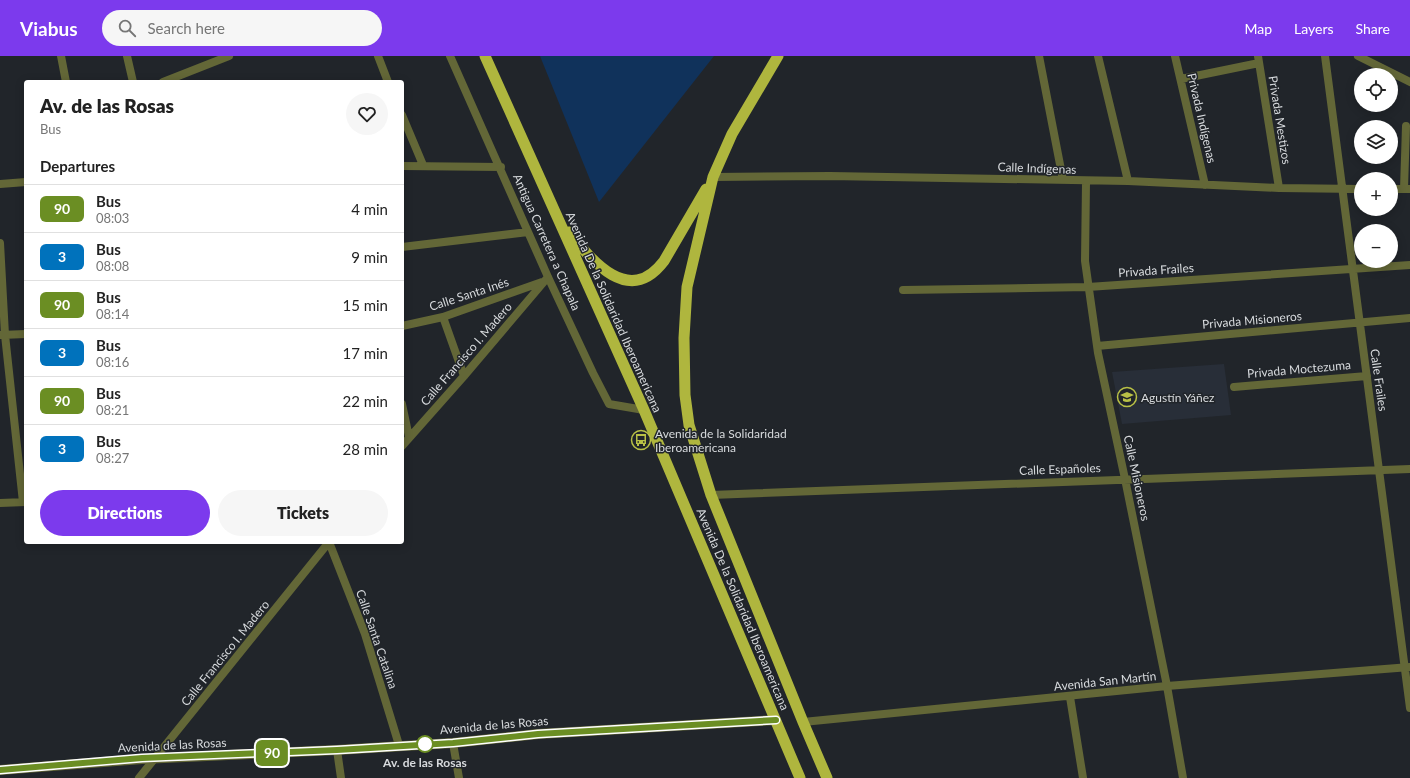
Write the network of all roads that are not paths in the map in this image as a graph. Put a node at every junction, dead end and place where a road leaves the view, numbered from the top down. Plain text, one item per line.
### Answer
1 (61, 56) edge
2 (127, 56) edge
3 (229, 56) edge
4 (378, 56) edge
5 (450, 56) edge
6 (485, 56) edge
7 (778, 56) edge
8 (1039, 56) edge
9 (1098, 56) edge
10 (1175, 56) edge
11 (1325, 56) edge
12 (1358, 56) edge
13 (1259, 60) edge
14 (1181, 79) junction
15 (66, 80) edge
16 (133, 80) edge
17 (168, 80) edge
18 (387, 80) edge
19 (1410, 82) edge
20 (404, 120) edge
21 (1406, 126) dead end
22 (423, 165) junction
23 (404, 166) edge
24 (501, 167) junction
25 (713, 177) junction
26 (1063, 180) junction
27 (1128, 181) junction
28 (24, 182) edge
29 (1086, 182) junction
30 (0, 184) edge
31 (1205, 185) junction
32 (1279, 188) junction
33 (1342, 189) junction
34 (1354, 189) edge
35 (1407, 189) edge
36 (560, 221) junction
37 (528, 232) junction
38 (0, 244) edge
39 (404, 247) edge
40 (1410, 265) edge
41 (1353, 269) junction
42 (546, 279) junction
43 (1088, 287) junction
44 (903, 290) dead end
45 (443, 317) junction
46 (1410, 318) edge
47 (1360, 322) junction
48 (404, 326) edge
49 (24, 334) edge
50 (2, 335) edge
51 (1096, 346) junction
52 (464, 376) junction
53 (1367, 376) junction
54 (1234, 387) dead end
55 (644, 410) junction
56 (404, 414) edge
57 (409, 438) junction
58 (404, 444) edge
59 (1410, 469) edge
60 (1379, 470) junction
61 (1125, 479) junction
62 (711, 495) junction
63 (24, 502) edge
64 (0, 503) edge
65 (327, 544) edge
66 (330, 544) edge
67 (1408, 667) edge
68 (1167, 686) junction
69 (1070, 697) junction
70 (1410, 708) edge
71 (776, 720) junction
72 (803, 722) junction
73 (453, 743) junction
74 (399, 745) junction
75 (337, 750) junction
76 (157, 758) junction
77 (0, 770) edge
78 (139, 778) edge
79 (341, 778) edge
80 (459, 778) edge
81 (800, 778) edge
82 (828, 778) edge
83 (1083, 778) edge
84 (1183, 778) edge

1 - 15 street
2 - 16 street
3 - 17 street
4 - 18 street
5 - 24 street, Antigua Carretera a Chapala
6 - 36 highway, Avenida De la Solidaridad Iberoamericana
7 - 25 highway, Avenida De la Solidaridad Iberoamericana
8 - 26 street
9 - 27 street
10 - 14 street, Privada Indígenas
11 - 33 street, Calle Frailes
12 - 19 street
13 - 14 street
13 - 32 street, Privada Mestizos
14 - 31 street, Privada Indígenas
20 - 22 street
21 - 35 street
22 - 23 street
22 - 24 street
24 - 37 street, Antigua Carretera a Chapala
25 - 26 street, Calle Indígenas
25 - 36 highway
25 - 62 highway, Avenida De la Solidaridad Iberoamericana
26 - 29 street, Calle Indígenas
27 - 29 street, Calle Indígenas
27 - 31 street, Calle Indígenas
28 - 30 street
29 - 43 street, Calle Misioneros
31 - 32 street, Calle Indígenas
32 - 33 street, Calle Indígenas
33 - 34 street, Calle Indígenas
33 - 41 street, Calle Frailes
36 - 55 highway, Avenida De la Solidaridad Iberoamericana
37 - 39 street
37 - 42 street, Antigua Carretera a Chapala
38 - 50 street
40 - 41 street, Privada Frailes
41 - 43 street, Privada Frailes
41 - 47 street, Calle Frailes
42 - 45 street, Calle Santa Inés
42 - 52 street, Calle Francisco I. Madero
42 - 55 street, Antigua Carretera a Chapala
43 - 44 street, Privada Frailes
43 - 51 street, Calle Misioneros
45 - 48 street, Calle Santa Inés
45 - 52 street
46 - 47 street, Privada Misioneros
47 - 51 street, Privada Misioneros
47 - 53 street, Calle Frailes
49 - 50 street
50 - 63 street
51 - 61 street, Calle Misioneros
52 - 57 street, Calle Francisco I. Madero
53 - 54 street, Privada Moctezuma
53 - 60 street, Calle Frailes
55 - 71 highway, Avenida De la Solidaridad Iberoamericana
56 - 57 street
57 - 58 street, Calle Francisco I. Madero
59 - 60 street, Calle Españoles
60 - 61 street, Calle Españoles
60 - 67 street, Calle Frailes
61 - 62 street, Calle Españoles
61 - 68 street, Calle Misioneros
62 - 72 highway, Avenida De la Solidaridad Iberoamericana
63 - 64 street
65 - 76 street, Calle Francisco I. Madero
66 - 74 street, Calle Santa Catalina
67 - 68 street, Avenida San Martín
67 - 70 street, Calle Frailes
68 - 69 street, Avenida San Martín
68 - 84 street, Calle Misioneros
69 - 72 street, Avenida San Martín
69 - 83 street
71 - 73 street, Avenida de las Rosas
71 - 81 highway, Avenida De la Solidaridad Iberoamericana
72 - 82 highway, Avenida De la Solidaridad Iberoamericana
73 - 74 street, Avenida de las Rosas
73 - 80 street
74 - 75 street, Avenida de las Rosas
75 - 76 street, Avenida de las Rosas
75 - 79 street
76 - 77 street, Avenida de las Rosas
76 - 78 street, Calle Francisco I. Madero

